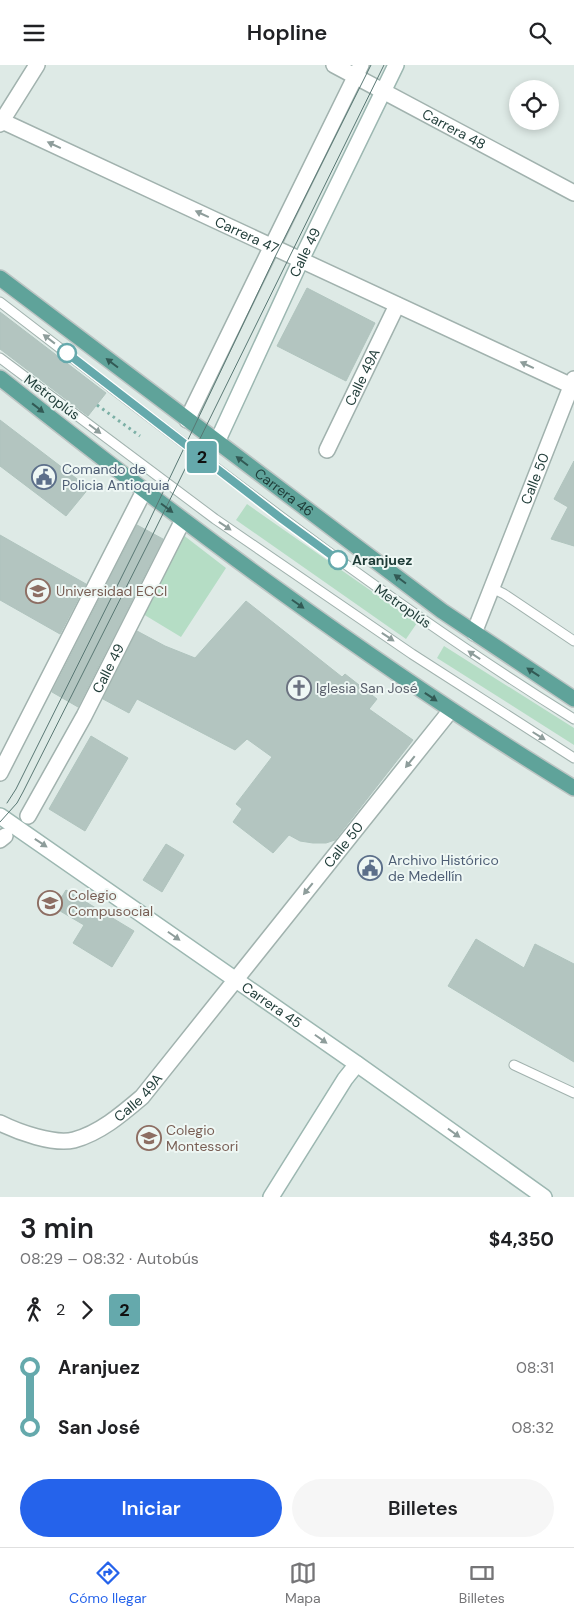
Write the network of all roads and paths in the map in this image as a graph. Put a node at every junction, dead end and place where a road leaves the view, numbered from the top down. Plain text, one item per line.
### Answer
1 (37, 65) edge
2 (334, 65) edge
3 (396, 65) edge
4 (358, 71) edge
5 (383, 91) junction
6 (1, 123) edge
7 (574, 193) edge
8 (301, 260) junction
9 (0, 279) edge
10 (0, 302) edge
11 (397, 305) junction
12 (0, 358) edge
13 (0, 378) edge
14 (573, 384) edge
15 (97, 405) dead end
16 (187, 420) junction
17 (140, 436) dead end
18 (217, 442) junction
19 (327, 450) dead end
20 (144, 491) junction
21 (183, 520) junction
22 (492, 588) junction
23 (474, 633) junction
24 (574, 641) edge
25 (574, 699) edge
26 (451, 710) junction
27 (574, 719) edge
28 (574, 758) edge
29 (0, 773) edge
30 (574, 788) edge
31 (0, 816) edge
32 (28, 816) dead end
33 (236, 980) junction
34 (357, 1064) junction
35 (514, 1065) dead end
36 (574, 1093) edge
37 (0, 1123) edge
38 (271, 1197) edge
39 (544, 1197) edge

1 - 6 street
2 - 4 street, Carrera 48
3 - 5 street, Calle 49
4 - 5 street, Carrera 48
4 - 16 street
5 - 7 street, Carrera 48
5 - 8 street, Calle 49
8 -> 6 street, Carrera 47
8 - 11 street, Carrera 47
8 - 18 street, Calle 49
16 -> 9 main road, Carrera 46
27 -> 10 lane, Metroplús
14 -> 11 street, Carrera 47
11 - 19 street, Calle 49A
12 -> 28 lane, Metroplús
13 -> 20 main road
14 - 22 street, Calle 50
15 - 17 path
16 - 18 main road, Carrera 46
23 -> 18 main road, Carrera 46
20 -> 21 main road
20 - 29 street
21 -> 26 main road
21 - 32 street, Calle 49
22 - 23 street, Calle 50
22 - 24 lane
25 -> 23 main road, Carrera 46
26 - 30 main road
26 -> 33 street, Calle 50
31 -> 33 street, Carrera 45
33 -> 34 street, Carrera 45
33 - 37 street, Calle 49A
34 - 38 street
34 -> 39 street, Carrera 45
35 - 36 lane

